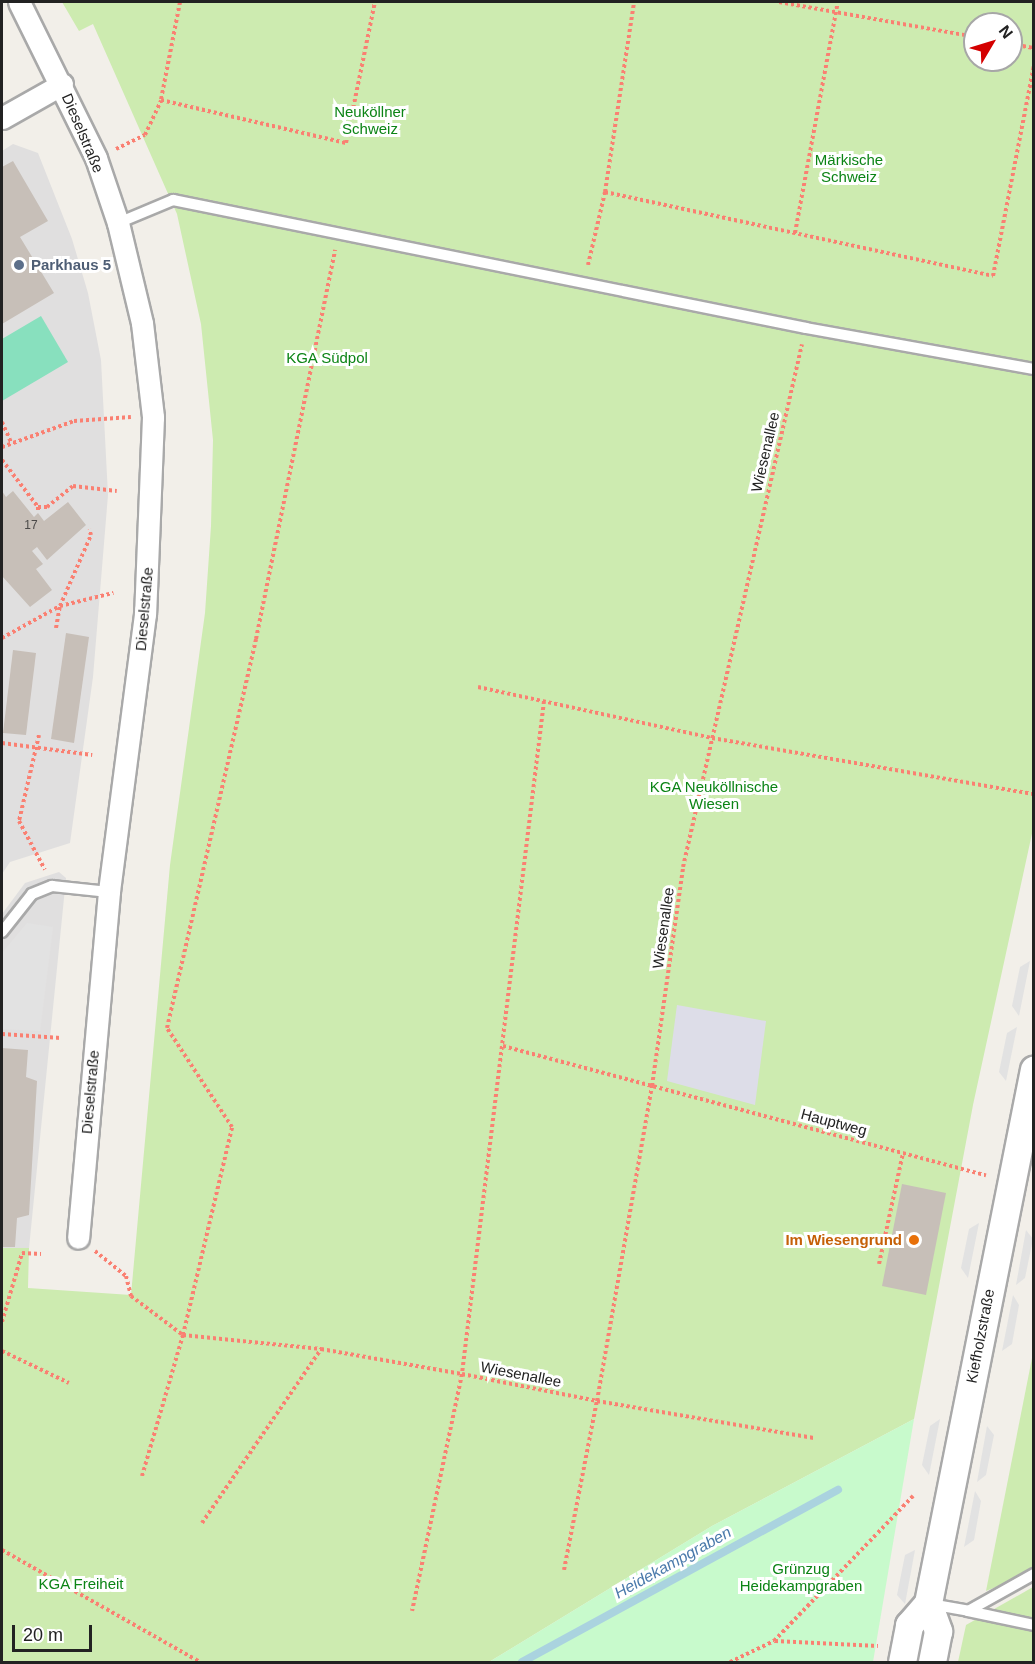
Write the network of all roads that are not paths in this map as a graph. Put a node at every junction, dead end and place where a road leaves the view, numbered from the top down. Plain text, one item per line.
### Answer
1 (19, 2) edge
2 (62, 84) junction
3 (2, 118) edge
4 (118, 223) junction
5 (1034, 369) edge
6 (110, 892) junction
7 (2, 932) edge
8 (1034, 1070) edge
9 (78, 1238) road end
10 (1034, 1574) edge
11 (928, 1604) junction
12 (968, 1611) junction
13 (1034, 1625) edge
14 (892, 1655) edge
15 (932, 1662) edge

1 - 2 street, Dieselstraße
2 - 3 street
2 - 4 street, Dieselstraße
4 - 5 lane
4 - 6 street, Dieselstraße
6 - 7 lane
6 - 9 street, Dieselstraße
8 - 11 street, Kiefholzstraße
10 - 12 lane
11 - 12 lane
11 - 14 street, Kiefholzstraße
11 - 15 street
12 - 13 lane

